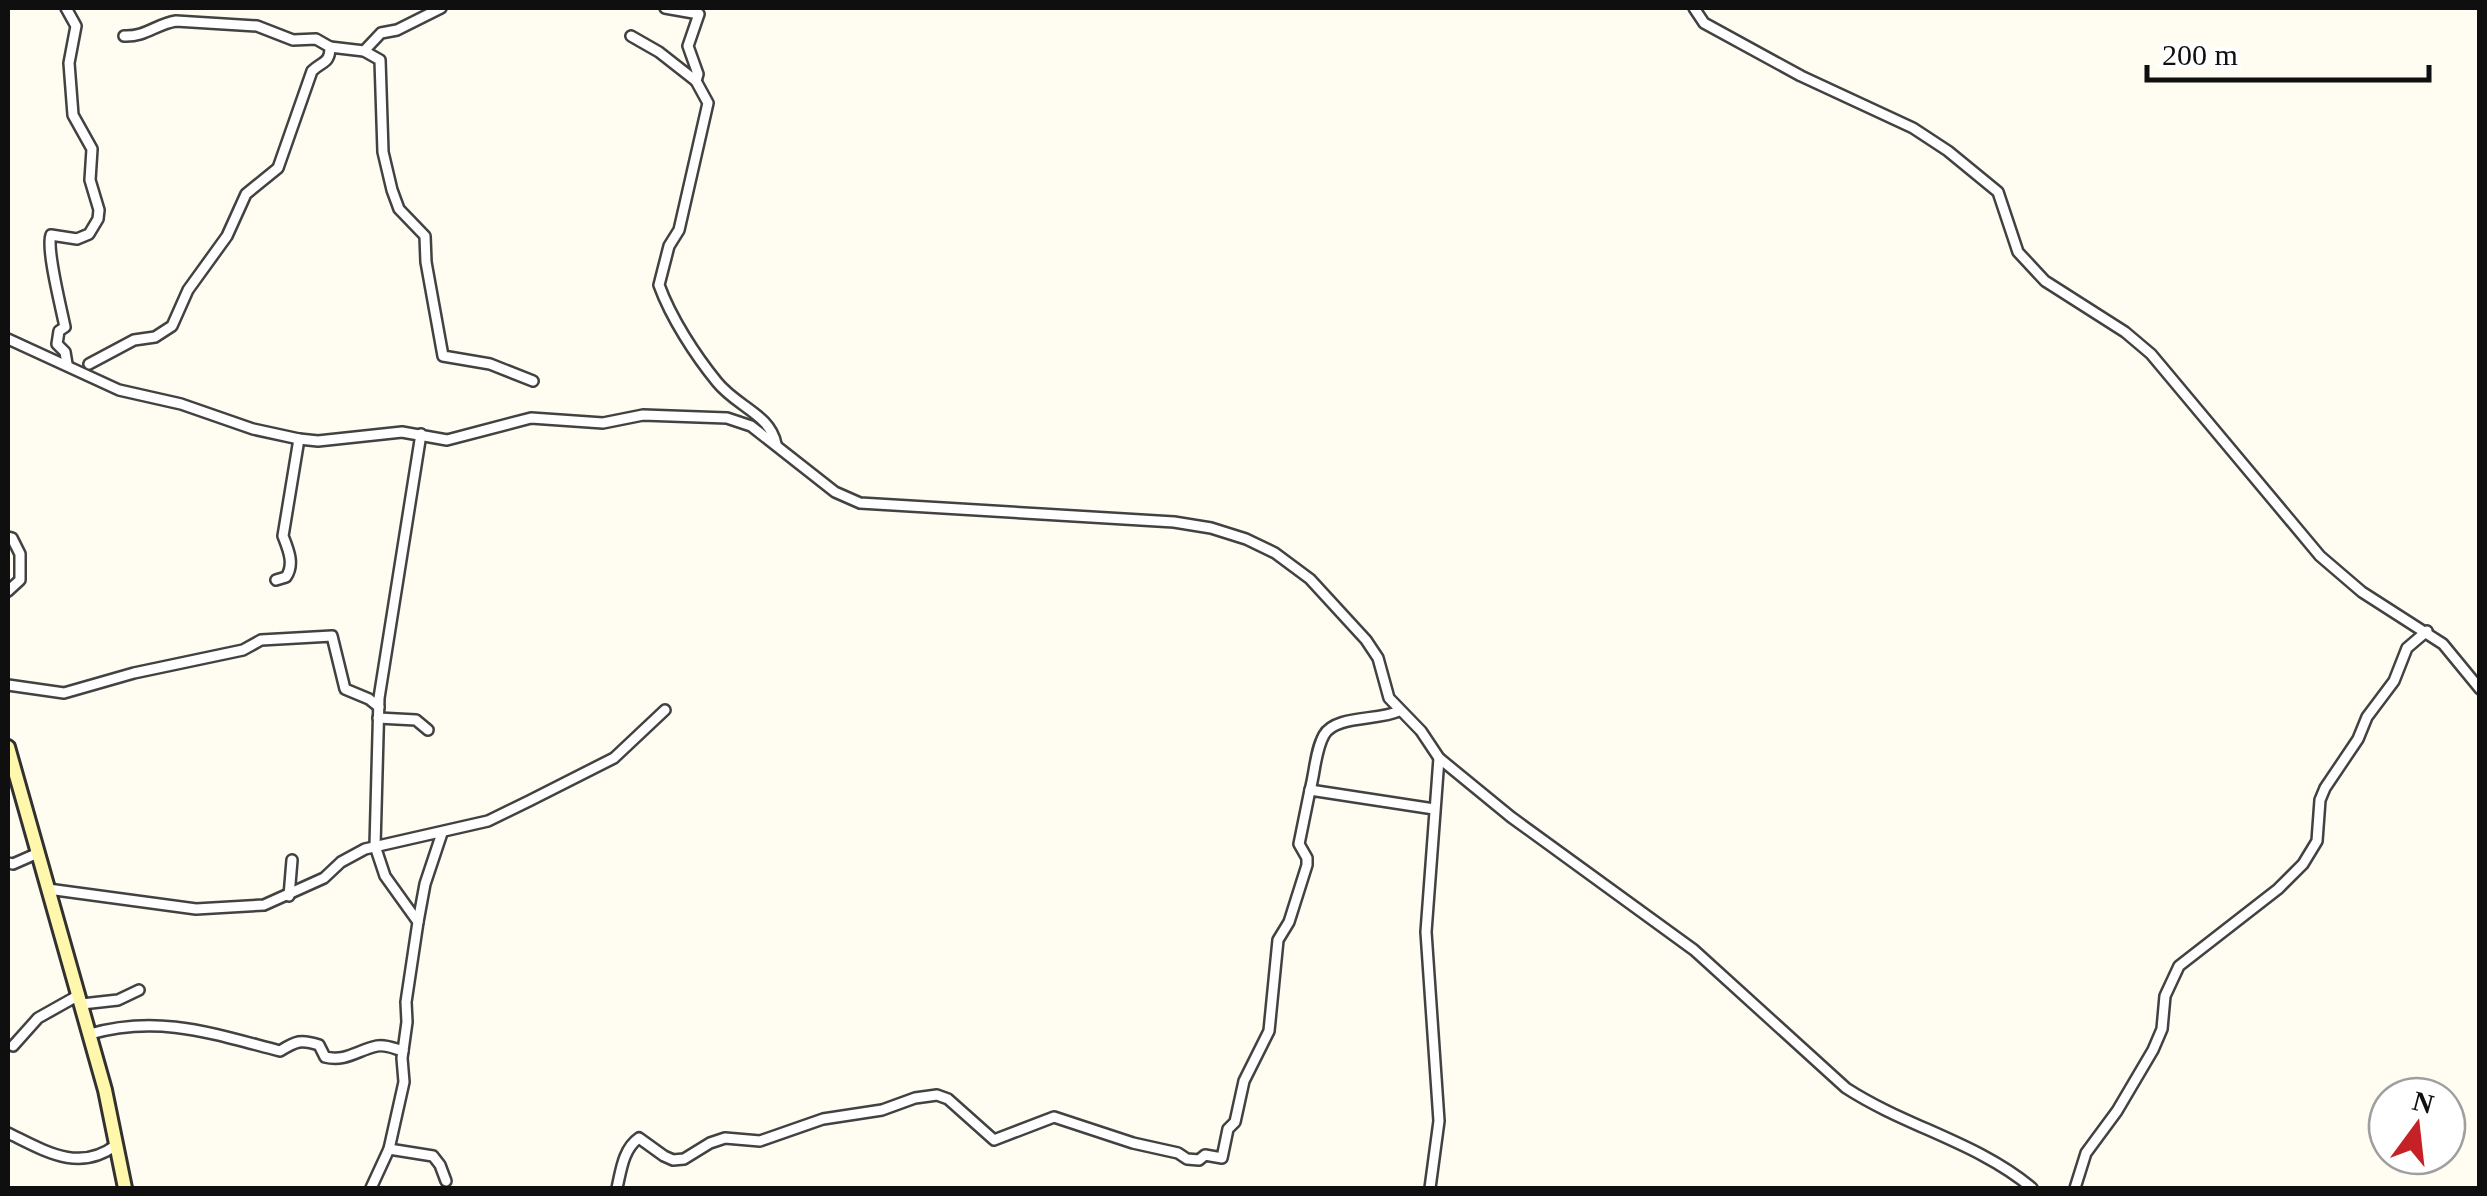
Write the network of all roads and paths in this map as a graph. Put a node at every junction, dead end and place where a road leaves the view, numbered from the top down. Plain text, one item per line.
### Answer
1 (66, 8) edge
2 (441, 8) edge
3 (665, 8) edge
4 (1694, 8) edge
5 (700, 11) edge
6 (124, 36) dead end
7 (632, 36) dead end
8 (330, 47) junction
9 (364, 51) junction
10 (696, 81) junction
11 (8, 339) edge
12 (67, 364) junction
13 (88, 364) dead end
14 (534, 380) dead end
15 (421, 434) junction
16 (299, 439) junction
17 (776, 444) junction
18 (8, 537) edge
19 (276, 580) dead end
20 (8, 592) edge
21 (2426, 631) junction
22 (8, 685) edge
23 (2480, 689) edge
24 (665, 710) dead end
25 (1399, 711) junction
26 (379, 713) junction
27 (428, 730) dead end
28 (8, 747) edge
29 (1439, 758) junction
30 (1310, 790) junction
31 (1434, 809) junction
32 (442, 833) junction
33 (375, 846) junction
34 (38, 853) junction
35 (292, 860) dead end
36 (8, 863) edge
37 (48, 889) junction
38 (289, 896) junction
39 (418, 922) junction
40 (139, 990) dead end
41 (80, 999) junction
42 (90, 1034) junction
43 (13, 1046) dead end
44 (403, 1052) junction
45 (8, 1134) edge
46 (116, 1145) junction
47 (389, 1148) junction
48 (446, 1181) dead end
49 (124, 1188) edge
50 (371, 1188) edge
51 (617, 1188) edge
52 (1430, 1188) edge
53 (2032, 1188) edge
54 (2075, 1188) edge

1 - 12 street
2 - 9 street
3 - 5 street
4 - 21 street
5 - 10 street
6 - 8 street
7 - 10 street
8 - 9 street
8 - 13 street
9 - 14 street
10 - 17 street
11 - 12 street
12 - 16 street
15 - 16 street
15 - 17 street
15 - 26 street
16 - 19 street
17 - 25 street
18 - 20 street
21 - 23 street
21 - 54 street
22 - 26 street
24 - 32 street
25 - 29 street
25 - 30 street
26 - 27 street
26 - 33 street
28 - 34 main road
29 - 31 street
29 - 53 street
30 - 31 street
30 - 51 street
31 - 52 street
32 - 33 street
32 - 39 street
33 - 38 street
33 - 39 street
34 - 36 street
34 - 37 main road
35 - 38 street
37 - 38 street
37 - 41 main road
39 - 44 street
40 - 41 street
41 - 42 main road
41 - 43 street
42 - 44 street
42 - 46 main road
44 - 47 street
45 - 46 street
46 - 49 main road
47 - 48 street
47 - 50 street

